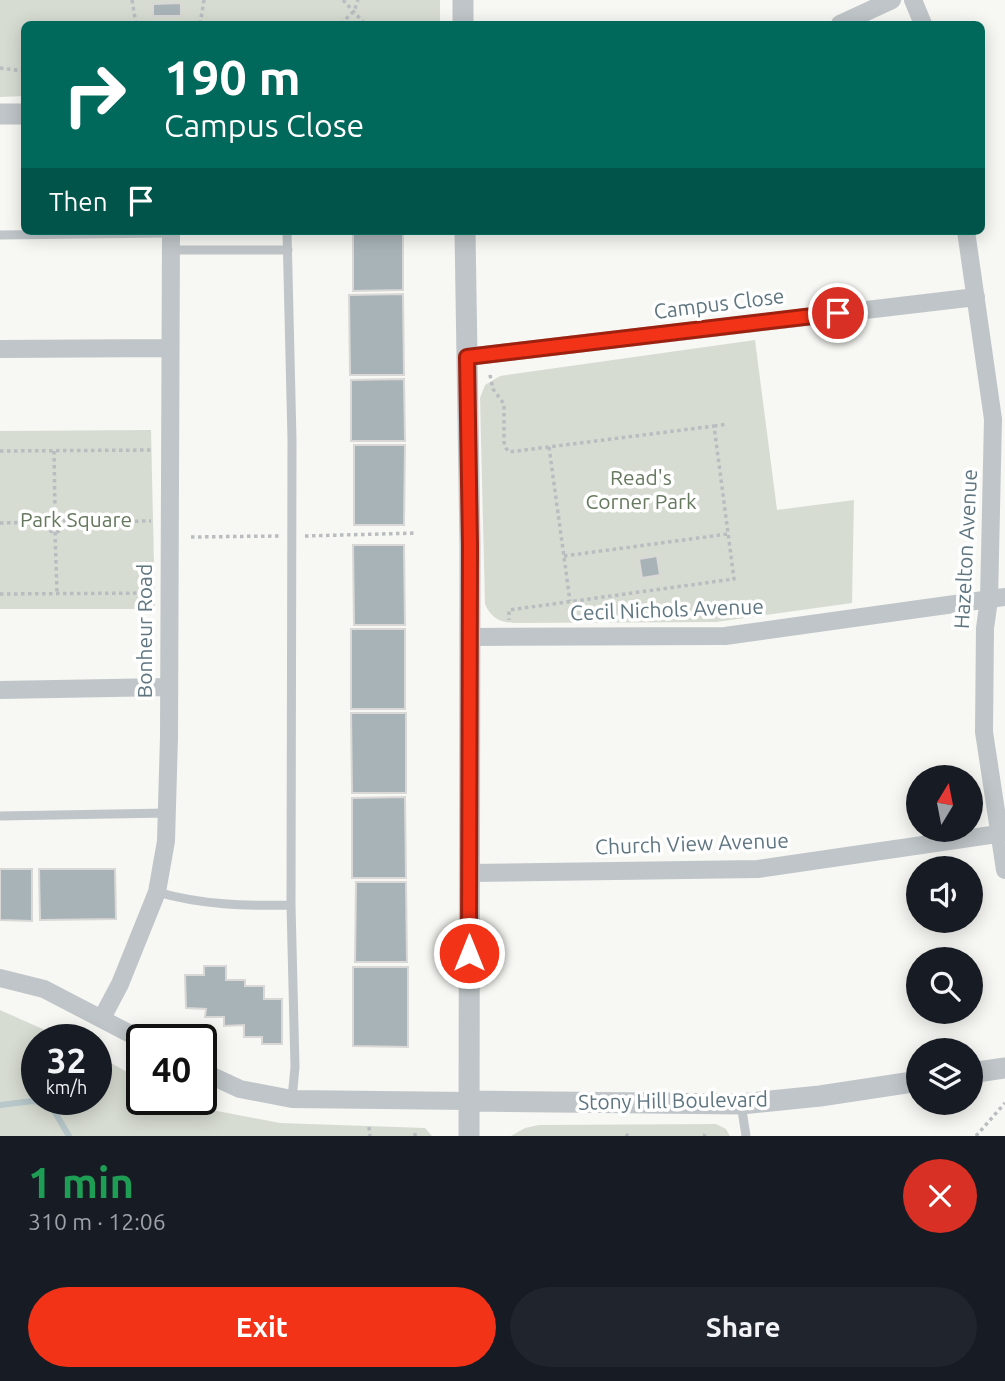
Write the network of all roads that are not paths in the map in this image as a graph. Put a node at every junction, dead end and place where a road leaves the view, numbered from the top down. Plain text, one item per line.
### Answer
1 (463, 0) edge
2 (892, 0) edge
3 (913, 0) edge
4 (463, 21) edge
5 (846, 21) edge
6 (922, 21) edge
7 (0, 114) edge
8 (21, 114) edge
9 (0, 235) edge
10 (287, 235) edge
11 (465, 235) edge
12 (967, 235) edge
13 (171, 238) edge
14 (288, 250) junction
15 (976, 297) junction
16 (169, 348) junction
17 (0, 349) edge
18 (477, 356) junction
19 (997, 599) edge
20 (470, 637) junction
21 (167, 687) junction
22 (0, 690) edge
23 (168, 813) junction
24 (0, 816) edge
25 (1002, 834) edge
26 (1005, 870) edge
27 (469, 873) junction
28 (157, 892) junction
29 (291, 905) junction
30 (0, 978) edge
31 (102, 1018) junction
32 (126, 1031) edge
33 (1005, 1068) edge
34 (983, 1071) edge
35 (217, 1078) edge
36 (906, 1083) edge
37 (292, 1099) junction
38 (469, 1101) junction
39 (741, 1104) junction
40 (469, 1136) edge
41 (746, 1136) edge

1 - 4 street
2 - 5 street
3 - 6 street
7 - 8 street
9 - 13 lane
10 - 14 lane
11 - 18 street
12 - 15 street, Hazelton Avenue
13 - 14 lane
13 - 16 street, Bonheur Road
14 - 29 lane
15 - 18 street, Campus Close
15 - 19 street, Hazelton Avenue
16 - 17 street
16 - 21 street, Bonheur Road
18 - 20 street
19 - 20 street, Cecil Nichols Avenue
19 - 25 street, Hazelton Avenue
20 - 27 street
21 - 22 street
21 - 23 street, Bonheur Road
23 - 24 lane
23 - 28 street, Bonheur Road
25 - 26 street, Hazelton Avenue
25 - 27 street, Church View Avenue
27 - 38 street
28 - 29 lane
28 - 31 street, Bonheur Road
29 - 37 lane
30 - 31 street
31 - 32 street
33 - 34 street
35 - 37 street
36 - 39 street, Stony Hill Boulevard
37 - 38 street
38 - 39 street, Stony Hill Boulevard
38 - 40 street
39 - 41 lane

